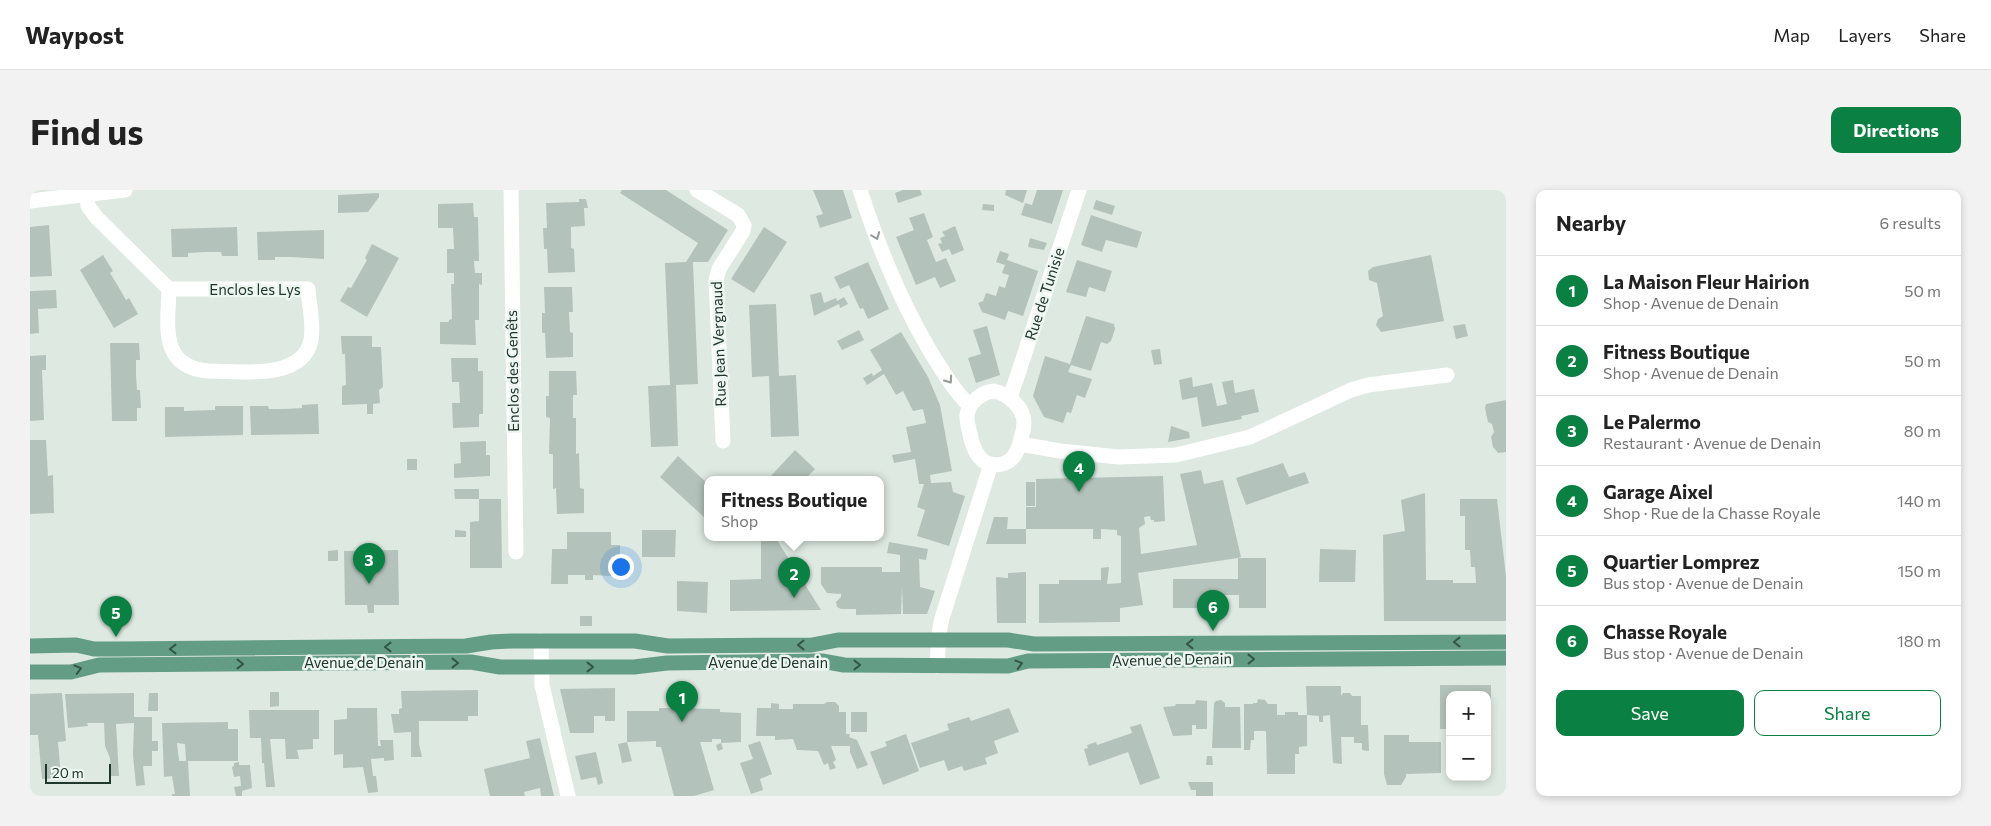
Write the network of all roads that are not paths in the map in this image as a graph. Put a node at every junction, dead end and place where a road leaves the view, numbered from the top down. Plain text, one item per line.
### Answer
1 (125, 190) edge
2 (511, 190) edge
3 (697, 190) edge
4 (860, 190) edge
5 (1079, 190) edge
6 (106, 191) edge
7 (86, 194) junction
8 (30, 201) edge
9 (169, 289) junction
10 (1447, 375) dead end
11 (1010, 398) junction
12 (970, 406) junction
13 (722, 441) dead end
14 (1020, 444) junction
15 (991, 464) junction
16 (516, 552) dead end
17 (938, 640) junction
18 (541, 642) junction
19 (1506, 642) edge
20 (30, 646) edge
21 (1506, 658) edge
22 (937, 666) junction
23 (541, 667) junction
24 (30, 672) edge
25 (568, 796) edge

1 - 6 street
2 - 16 street, Enclos des Genêts
3 - 13 street, Rue Jean Vergnaud
4 -> 12 street
5 - 11 street, Rue de Tunisie
6 - 7 street
7 - 8 street
7 - 9 street
9 - 9 street, Enclos les Lys
10 - 14 street
11 - 12 street
11 - 14 street
12 - 15 street
14 - 15 street
15 - 17 street
17 -> 18 main road, Avenue de Denain
19 -> 17 main road, Avenue de Denain
17 - 22 street
18 -> 20 main road, Avenue de Denain
18 - 23 street
22 -> 21 main road, Avenue de Denain
23 -> 22 main road, Avenue de Denain
24 -> 23 main road, Avenue de Denain
23 - 25 street

